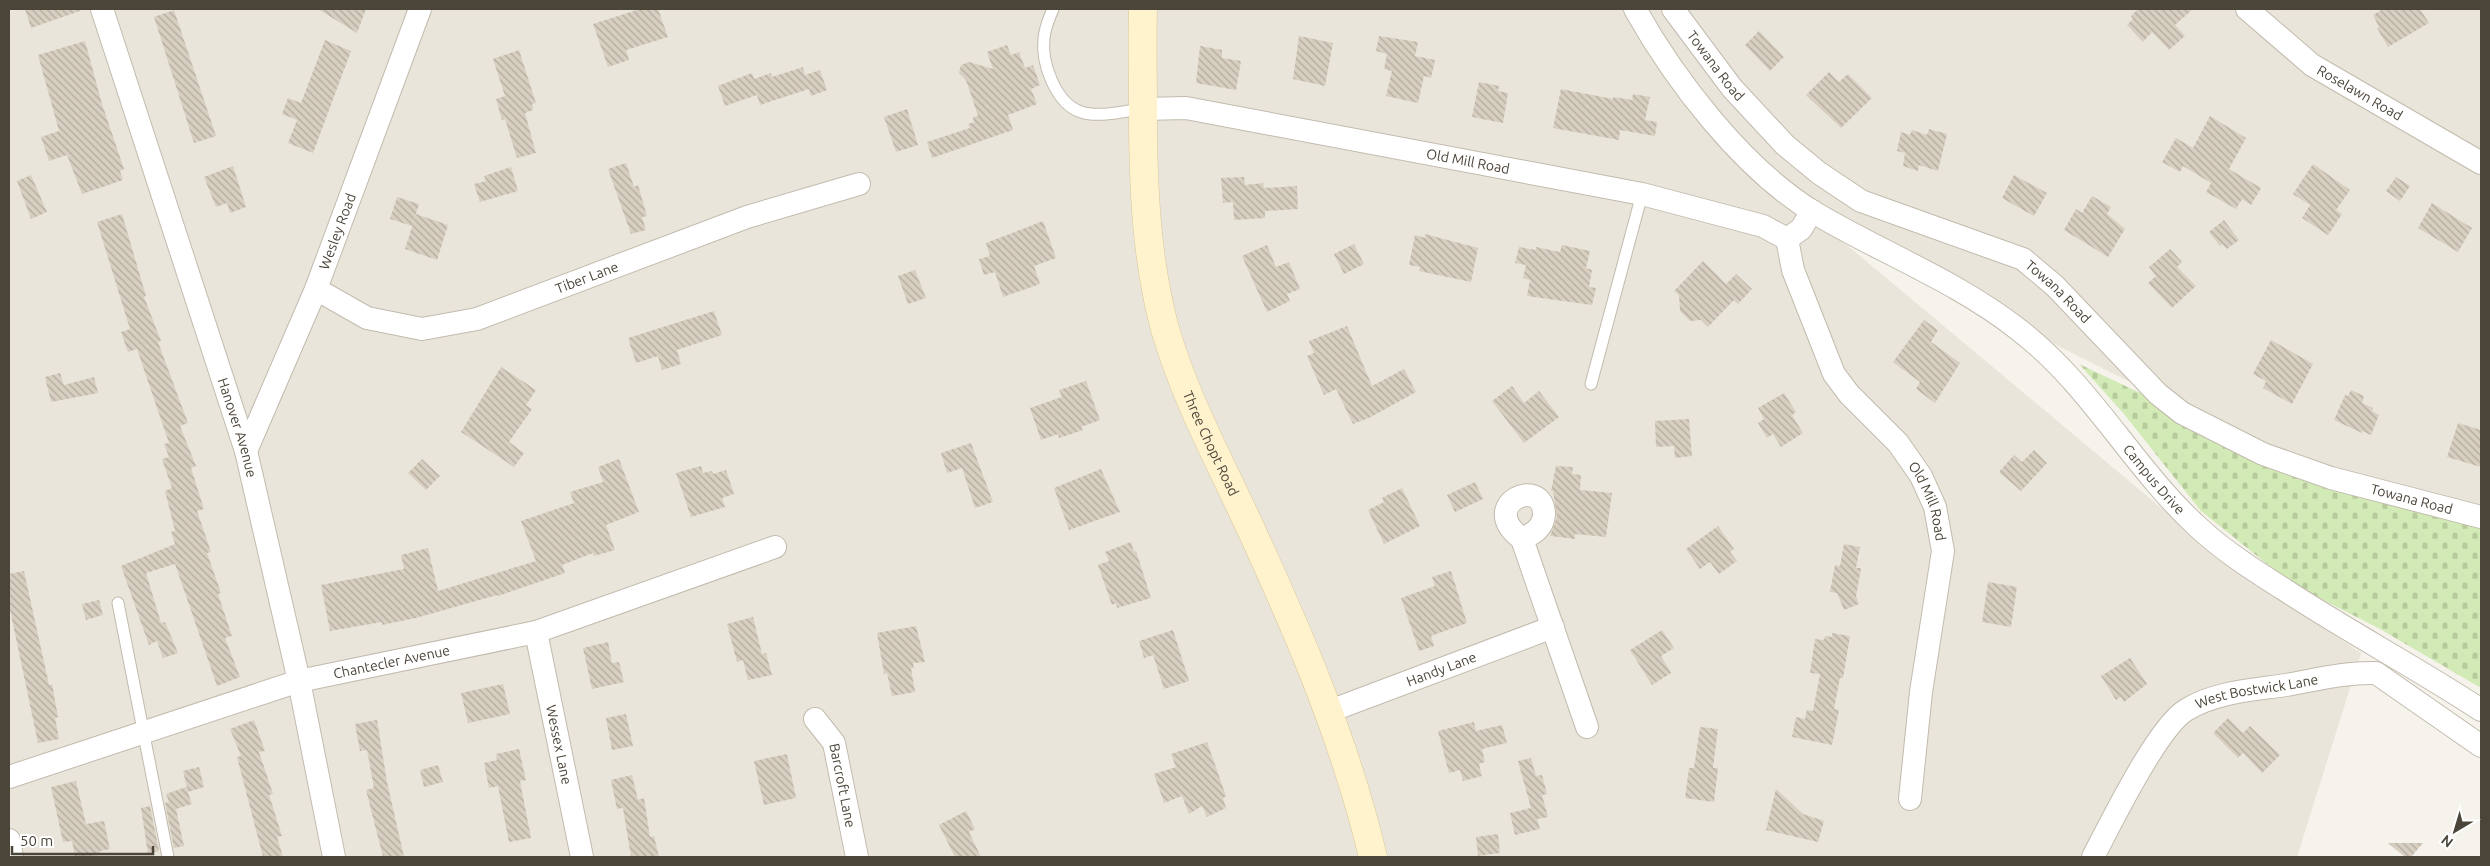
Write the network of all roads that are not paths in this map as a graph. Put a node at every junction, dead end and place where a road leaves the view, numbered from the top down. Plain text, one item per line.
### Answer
1 (102, 9) edge
2 (420, 9) edge
3 (1053, 9) edge
4 (1143, 9) edge
5 (1635, 9) edge
6 (1674, 9) edge
7 (2248, 9) edge
8 (1143, 109) junction
9 (2481, 164) edge
10 (858, 184) dead end
11 (1642, 194) junction
12 (1861, 201) junction
13 (1812, 211) junction
14 (1846, 230) junction
15 (1787, 239) junction
16 (316, 289) junction
17 (1591, 384) dead end
18 (246, 451) junction
19 (2481, 517) edge
20 (1522, 539) dead end
21 (775, 547) dead end
22 (118, 603) dead end
23 (1553, 627) junction
24 (536, 632) junction
25 (2407, 664) junction
26 (2376, 673) junction
27 (299, 681) junction
28 (2481, 710) edge
29 (1330, 711) junction
30 (815, 719) dead end
31 (1587, 727) dead end
32 (143, 733) junction
33 (2481, 746) edge
34 (9, 777) edge
35 (1910, 799) dead end
36 (9, 840) edge
37 (12, 857) edge
38 (168, 857) edge
39 (334, 857) edge
40 (582, 857) edge
41 (857, 857) edge
42 (1373, 857) edge
43 (2093, 857) edge

1 - 18 street, Hanover Avenue
2 - 16 street, Wesley Road
3 - 8 lane
4 - 8 main road, Three Chopt Road
5 - 13 street
6 - 12 street, Towana Road
7 - 9 street, Roselawn Road
8 - 11 street, Old Mill Road
8 - 29 main road, Three Chopt Road
10 - 16 street, Tiber Lane
11 - 15 street, Old Mill Road
11 - 17 lane
12 - 14 street
12 - 19 street, Towana Road
13 - 14 street
13 - 15 street
14 - 25 street, Campus Drive
15 - 35 street, Old Mill Road
16 - 18 street, Wesley Road
18 - 27 street, Hanover Avenue
20 - 23 street
21 - 24 street, Chantecler Avenue
22 - 32 lane
23 - 29 street, Handy Lane
23 - 31 street
24 - 27 street, Chantecler Avenue
24 - 40 street, Wessex Lane
25 - 26 street, West Bostwick Lane
25 - 28 street, Campus Drive
26 - 33 street
26 - 43 street, West Bostwick Lane
27 - 32 street, Chantecler Avenue
27 - 39 street, Hanover Avenue
29 - 42 main road, Three Chopt Road
30 - 41 street, Barcroft Lane
32 - 34 street, Chantecler Avenue
32 - 38 lane
36 - 37 street

